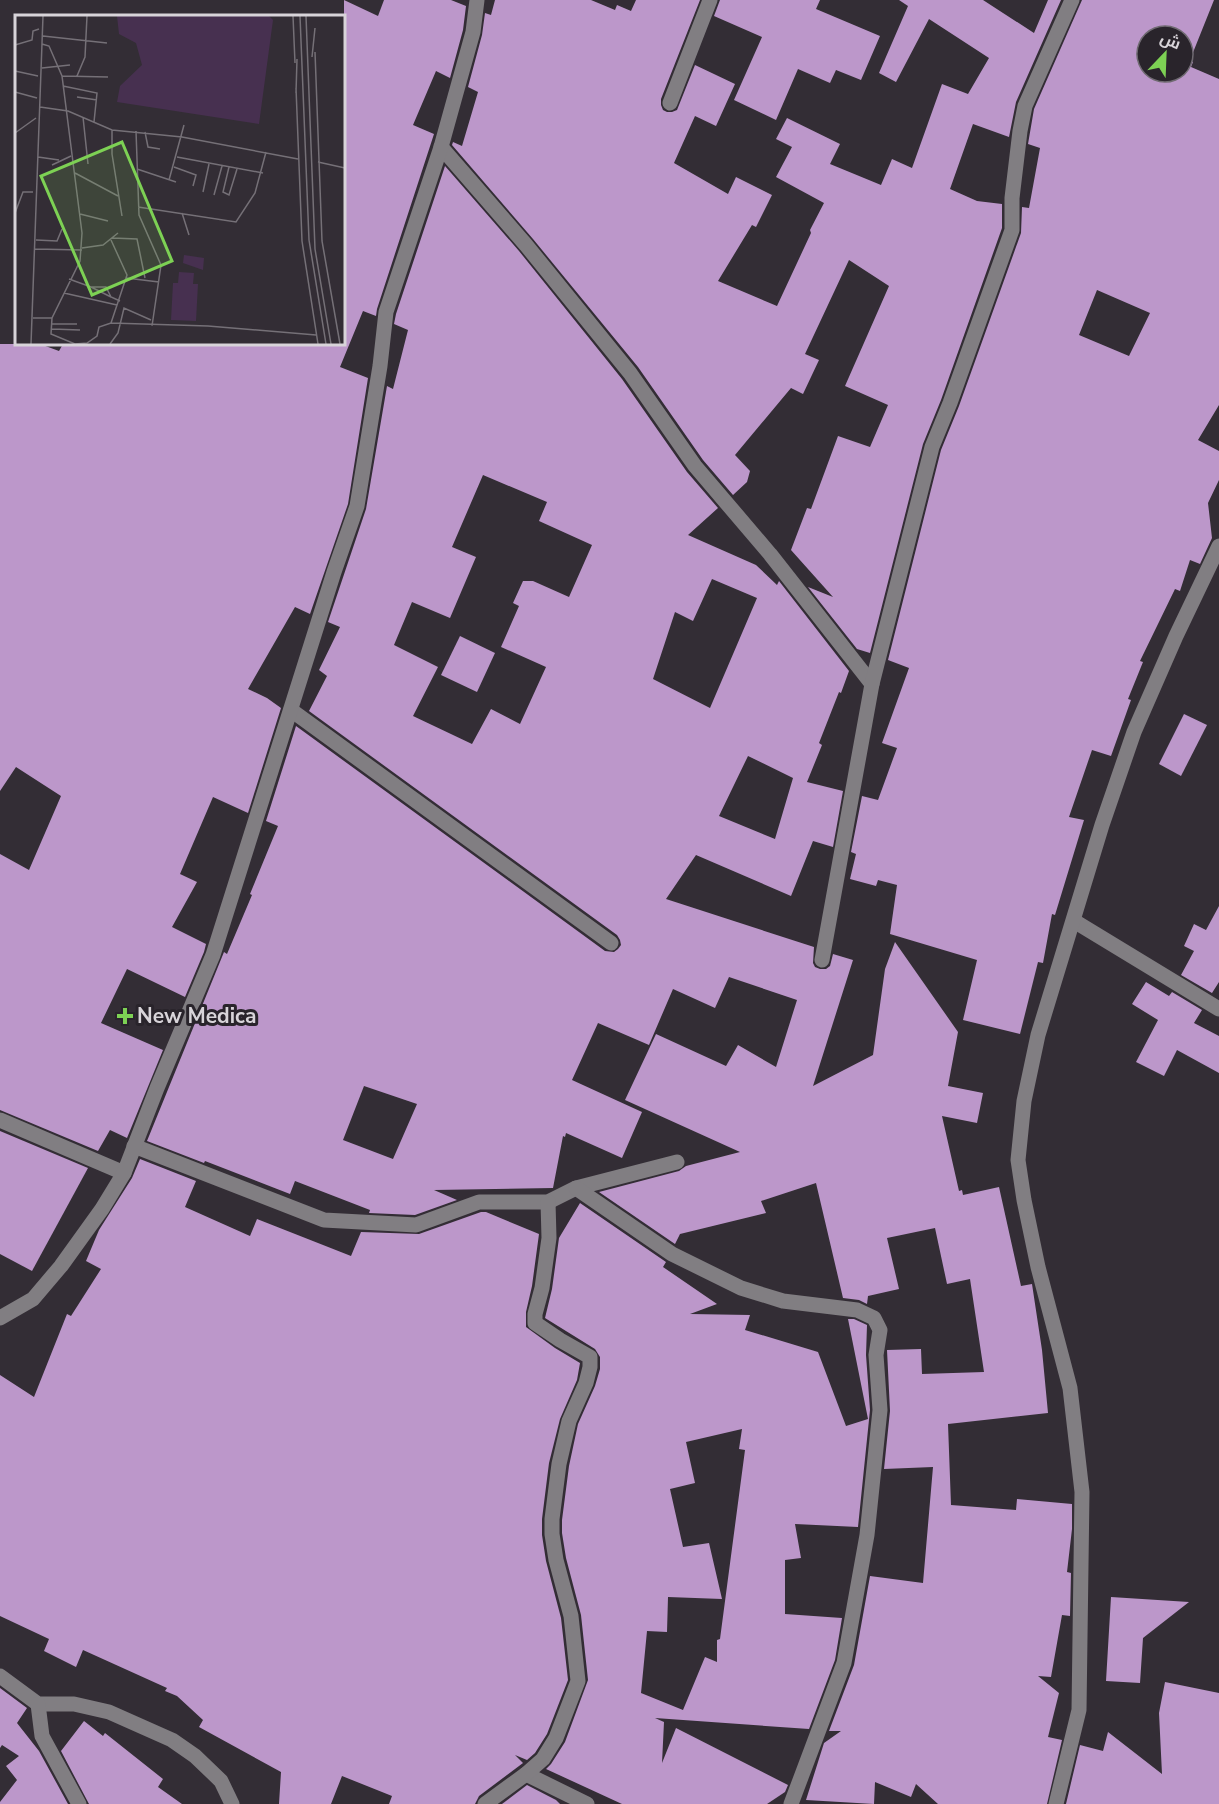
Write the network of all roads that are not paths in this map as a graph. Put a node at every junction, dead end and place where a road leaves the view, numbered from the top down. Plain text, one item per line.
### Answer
1 (477, 0) edge
2 (710, 0) edge
3 (1072, 0) edge
4 (670, 103) dead end
5 (441, 147) junction
6 (1219, 546) edge
7 (873, 684) junction
8 (291, 710) junction
9 (1074, 921) junction
10 (611, 943) dead end
11 (822, 960) dead end
12 (1219, 1009) edge
13 (0, 1120) edge
14 (134, 1146) junction
15 (677, 1162) dead end
16 (124, 1173) junction
17 (576, 1188) junction
18 (548, 1202) junction
19 (0, 1318) edge
20 (0, 1676) edge
21 (38, 1704) junction
22 (526, 1774) junction
23 (78, 1804) edge
24 (232, 1804) edge
25 (485, 1804) edge
26 (587, 1804) edge
27 (791, 1804) edge
28 (1056, 1804) edge

1 - 5 street
2 - 4 street
3 - 7 street
5 - 7 street
5 - 8 street
6 - 9 street
7 - 11 street
8 - 10 street
8 - 14 street
9 - 12 street
9 - 28 street
13 - 16 street
14 - 16 street
14 - 18 street
15 - 17 street
16 - 19 street
17 - 18 street
17 - 27 street
18 - 22 street
20 - 21 street
21 - 23 street
21 - 24 street
22 - 25 street
22 - 26 street

